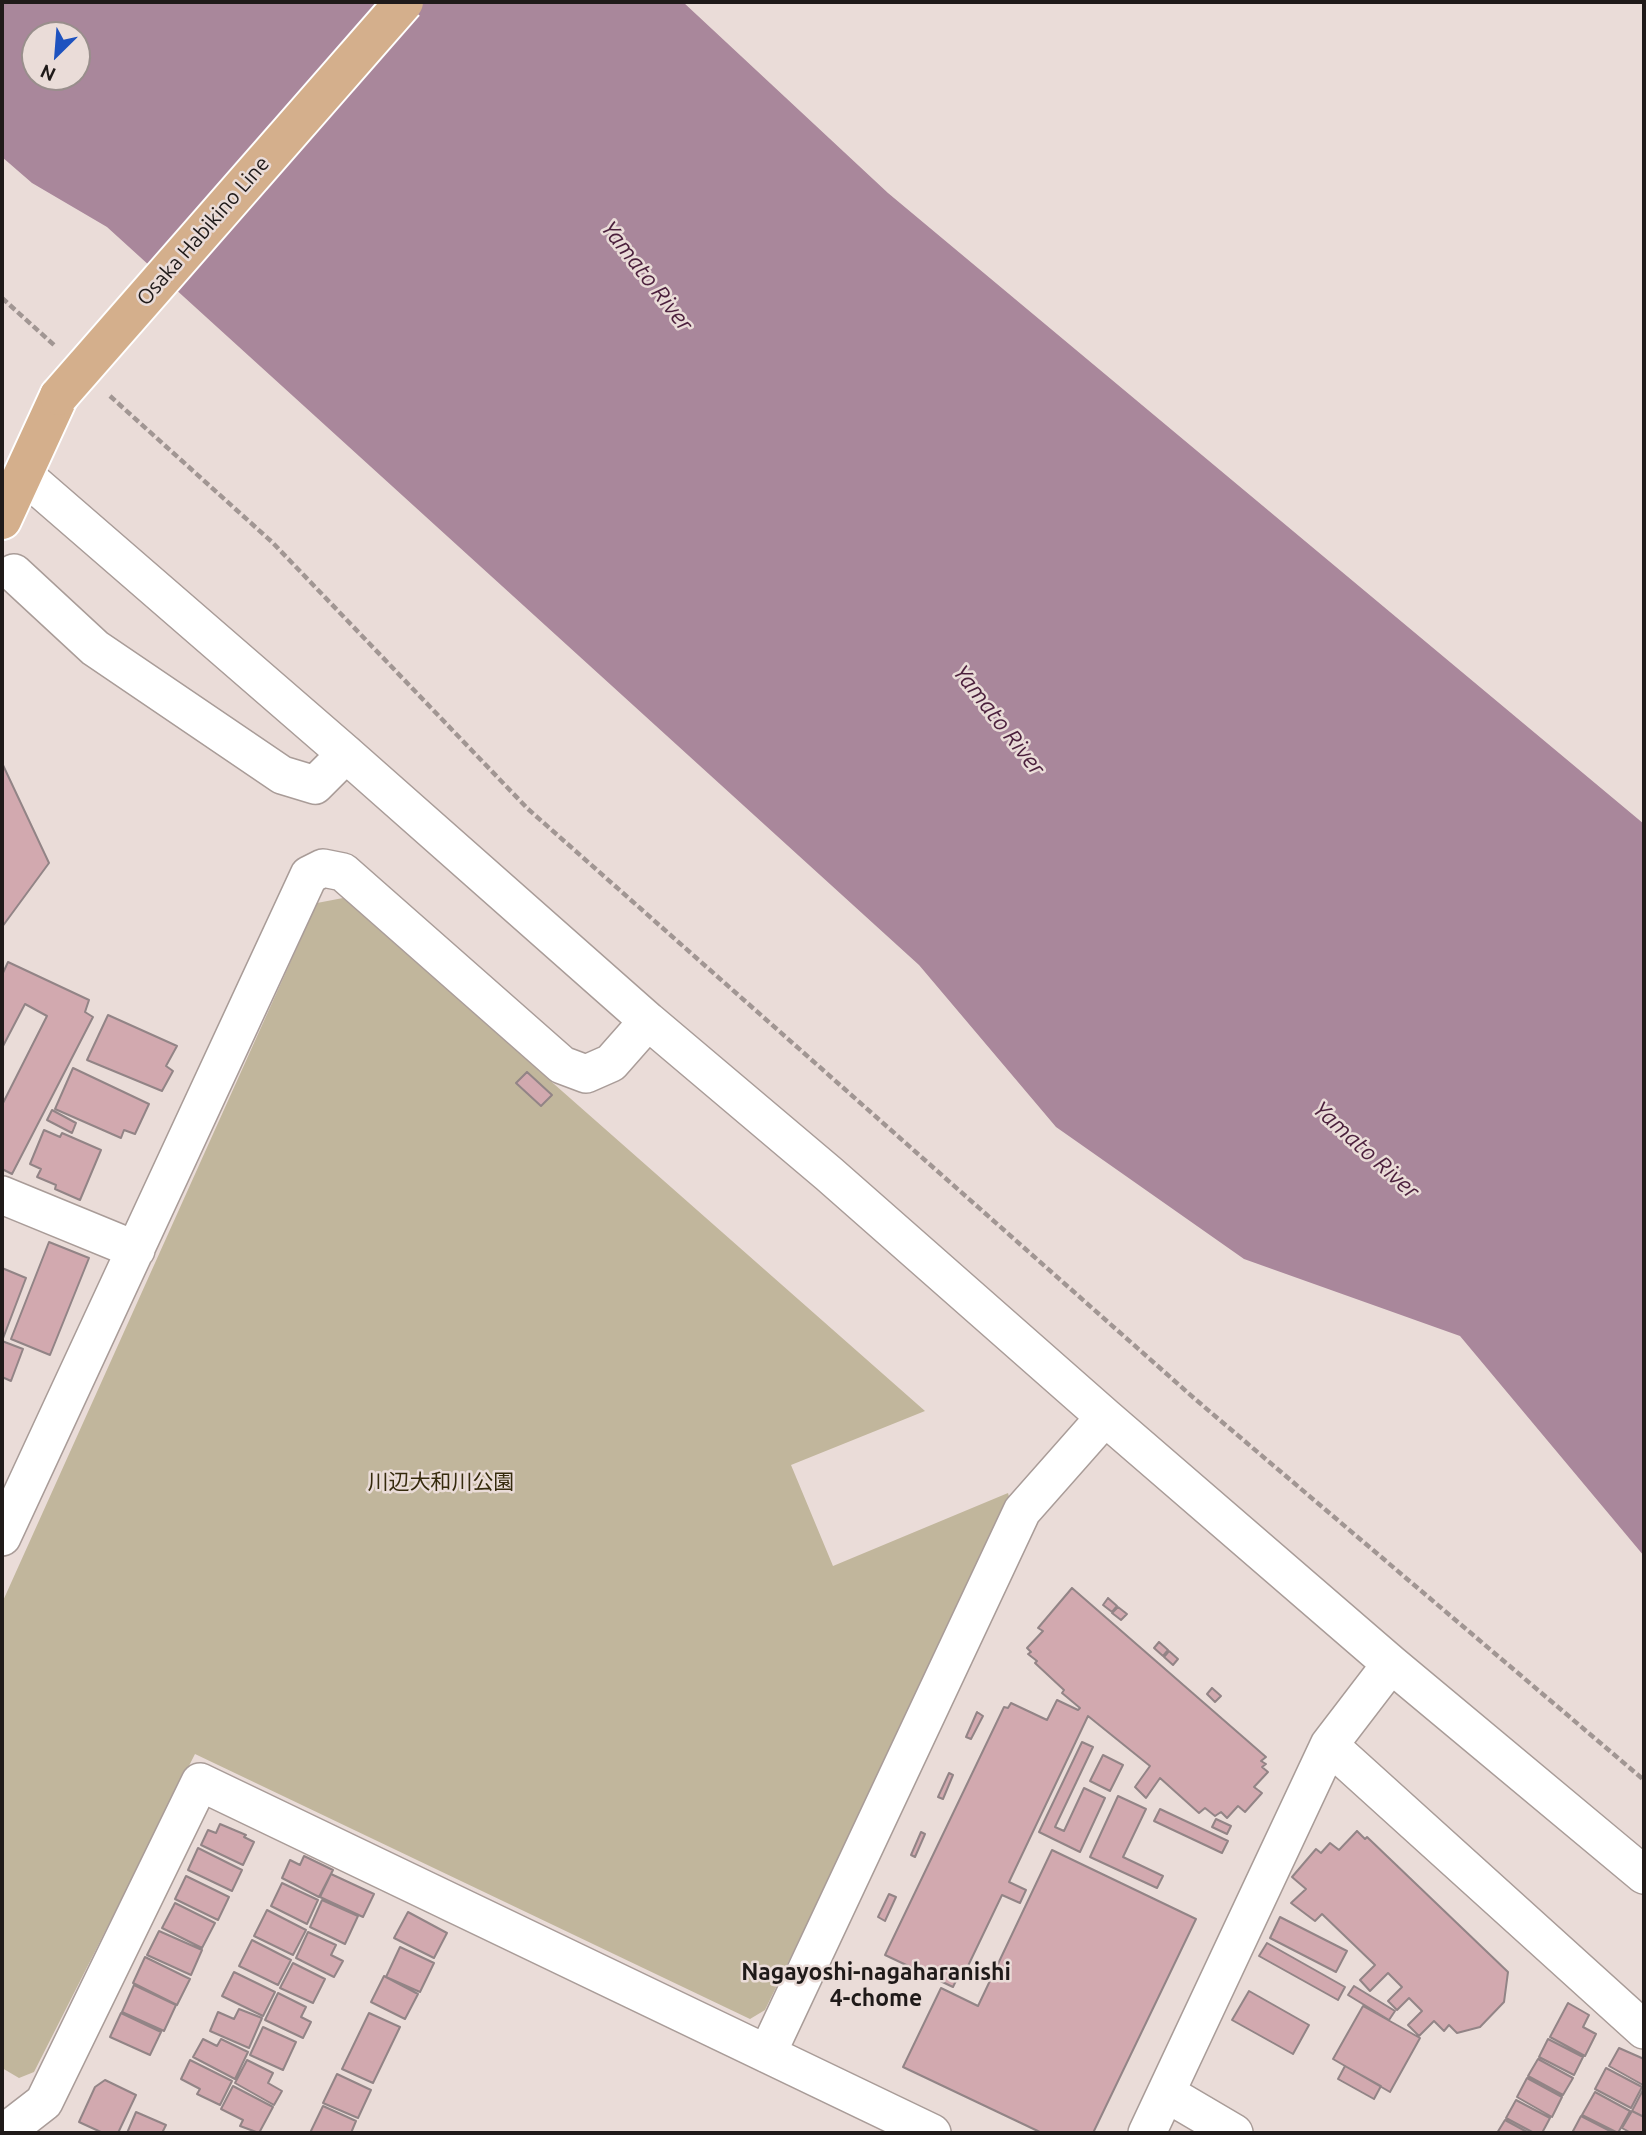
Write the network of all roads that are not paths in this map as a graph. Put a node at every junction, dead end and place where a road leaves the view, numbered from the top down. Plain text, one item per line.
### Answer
1 (404, 2) edge
2 (12, 465) edge
3 (2, 520) edge
4 (13, 573) dead end
5 (346, 754) junction
6 (648, 1021) junction
7 (2, 1195) edge
8 (136, 1250) junction
9 (1105, 1417) junction
10 (2, 1537) edge
11 (1391, 1664) junction
12 (1329, 1745) junction
13 (1644, 1875) edge
14 (1644, 2030) edge
15 (767, 2054) junction
16 (1166, 2093) junction
17 (4, 2133) edge
18 (932, 2133) edge
19 (1147, 2133) edge
20 (1234, 2133) edge

1 - 2 main road, Osaka Habikino Line, bridge
2 - 3 main road, Osaka Habikino Line
2 - 5 street
4 - 5 street
5 - 6 street
6 - 8 street
6 - 9 street
7 - 8 street
8 - 10 street
9 - 11 street
9 - 15 street
11 - 12 street
11 - 13 street
12 - 14 street
12 - 16 street
15 - 17 street
15 - 18 street
16 - 19 street
16 - 20 street

